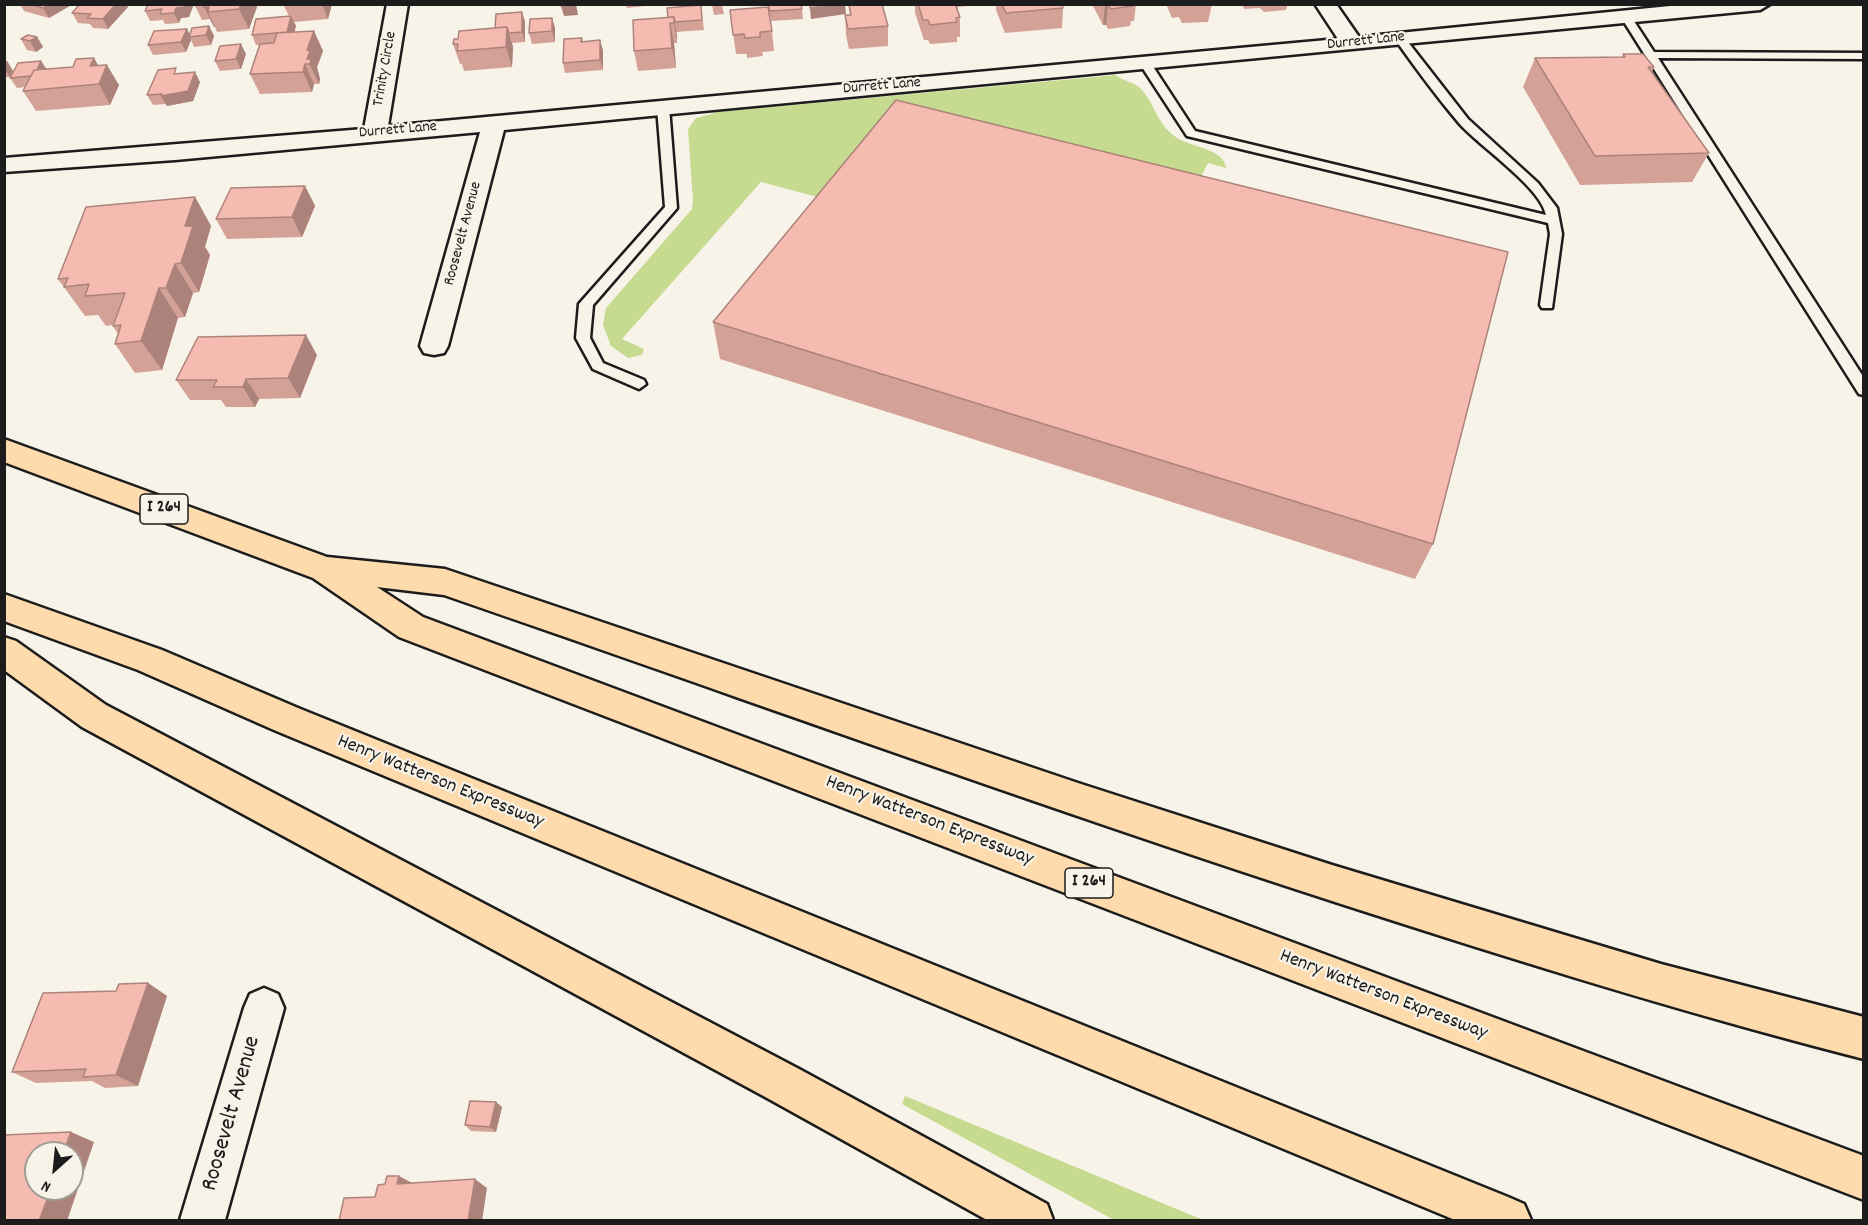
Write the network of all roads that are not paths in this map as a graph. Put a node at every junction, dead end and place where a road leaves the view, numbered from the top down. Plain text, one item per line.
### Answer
1 (398, 4) edge
2 (1325, 4) edge
3 (1760, 4) edge
4 (1626, 17) junction
5 (1400, 39) junction
6 (1352, 44) junction
7 (1650, 55) junction
8 (1863, 56) edge
9 (1146, 64) junction
10 (663, 107) junction
11 (494, 122) junction
12 (375, 133) junction
13 (4, 165) edge
14 (1554, 221) junction
15 (1547, 305) dead end
16 (434, 346) dead end
17 (639, 384) dead end
18 (1863, 390) edge
19 (4, 450) edge
20 (324, 569) junction
21 (4, 607) edge
22 (4, 651) edge
23 (264, 1008) dead end
24 (1863, 1038) edge
25 (1863, 1178) edge
26 (202, 1221) edge
27 (1031, 1221) edge
28 (1508, 1221) edge

1 - 12 street, Trinity Circle
2 - 6 street
3 - 4 street, Durrett Lane
4 - 5 street, Durrett Lane
4 - 7 lane
5 - 6 street, Durrett Lane
5 - 14 lane
6 - 9 street, Durrett Lane
7 - 8 lane
7 - 18 lane
9 - 10 street, Durrett Lane
9 - 14 lane
10 - 11 street, Durrett Lane
10 - 17 lane
11 - 12 street, Durrett Lane
11 - 16 street, Roosevelt Avenue
12 - 13 street, Durrett Lane
14 - 15 lane
19 - 20 highway, Henry Watterson Expressway / I 264
20 - 24 highway
20 - 25 highway, Henry Watterson Expressway / I 264
21 - 28 highway, Henry Watterson Expressway
22 - 27 highway
23 - 26 street, Roosevelt Avenue

